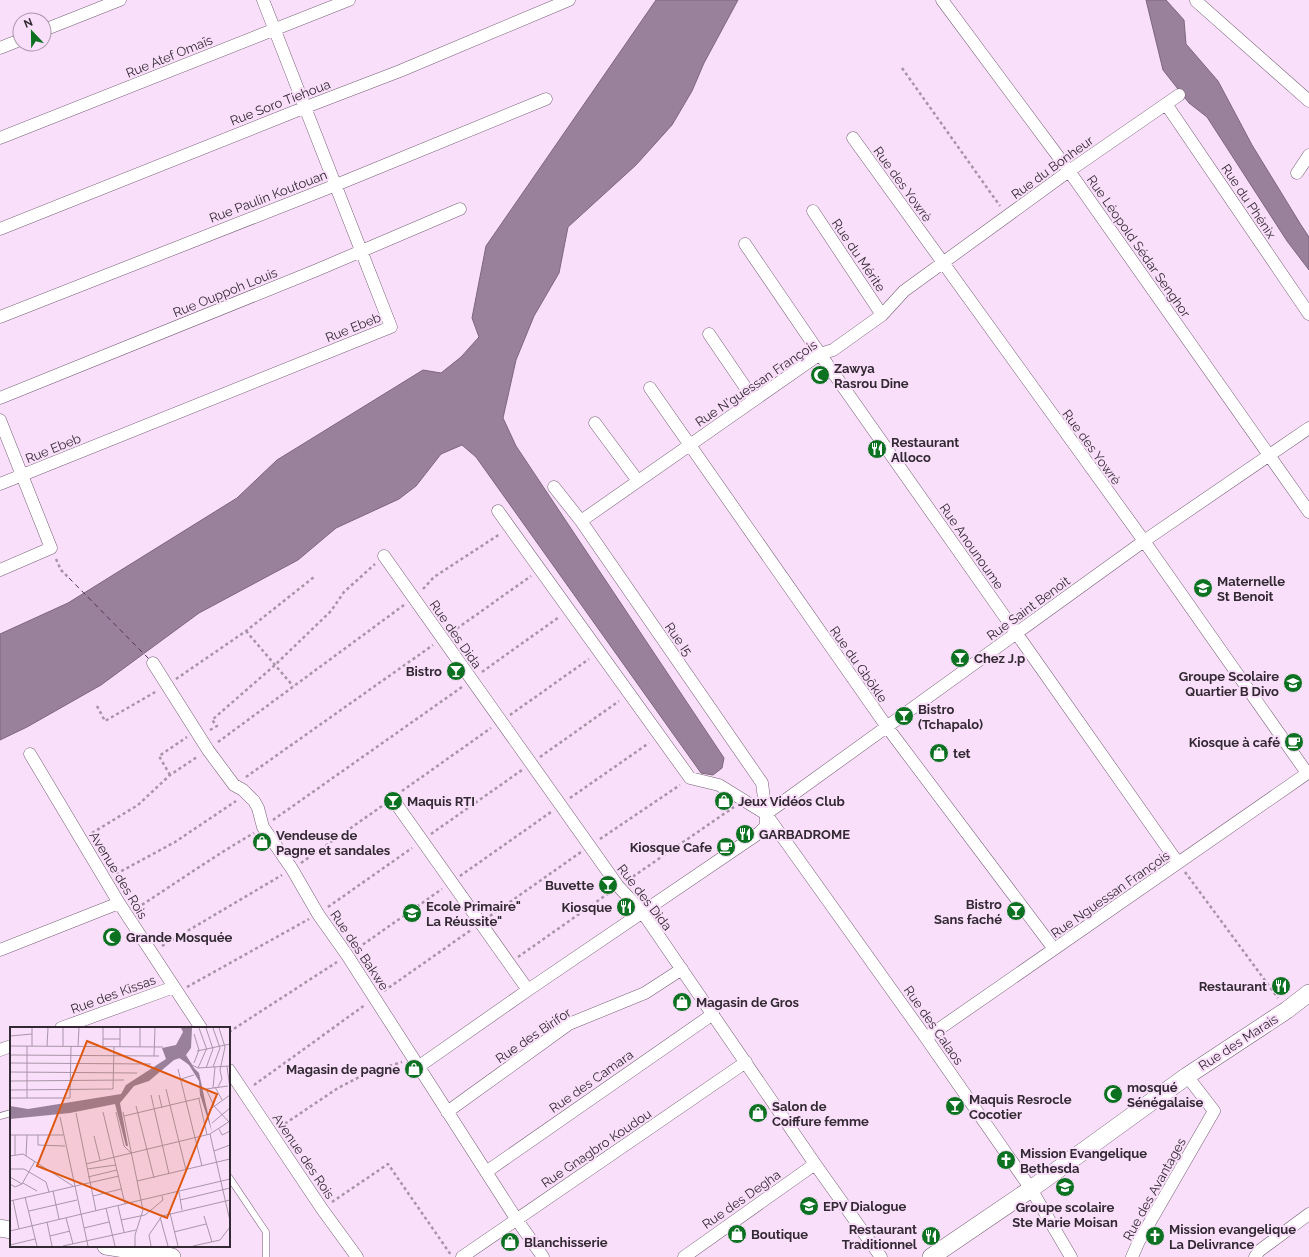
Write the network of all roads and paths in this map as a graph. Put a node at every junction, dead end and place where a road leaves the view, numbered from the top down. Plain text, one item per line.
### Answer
1 (120, 0) edge
2 (263, 0) edge
3 (349, 0) edge
4 (569, 0) edge
5 (942, 0) edge
6 (1197, 0) edge
7 (52, 27) edge
8 (274, 29) junction
9 (12, 43) edge
10 (0, 48) edge
11 (902, 68) dead end
12 (1179, 95) dead end
13 (546, 99) dead end
14 (1309, 101) edge
15 (1166, 104) junction
16 (306, 107) junction
17 (0, 138) edge
18 (853, 138) dead end
19 (1309, 155) edge
20 (1069, 171) junction
21 (1297, 173) dead end
22 (336, 185) junction
23 (460, 209) dead end
24 (813, 211) dead end
25 (1007, 217) junction
26 (0, 229) edge
27 (745, 244) dead end
28 (362, 252) junction
29 (942, 264) junction
30 (1309, 314) edge
31 (882, 315) junction
32 (0, 317) edge
33 (709, 334) dead end
34 (820, 354) junction
35 (650, 388) dead end
36 (0, 398) edge
37 (754, 400) junction
38 (0, 420) edge
39 (595, 424) dead end
40 (1309, 428) edge
41 (689, 445) junction
42 (1269, 455) junction
43 (22, 476) junction
44 (638, 481) junction
45 (0, 484) edge
46 (554, 487) dead end
47 (498, 511) dead end
48 (1309, 512) edge
49 (580, 521) junction
50 (510, 527) junction
51 (1144, 541) junction
52 (51, 548) junction
53 (384, 556) joint
54 (0, 570) edge
55 (540, 570) junction
56 (314, 577) dead end
57 (69, 578) dead end
58 (414, 598) junction
59 (570, 610) junction
60 (246, 631) junction
61 (1016, 633) junction
62 (442, 639) junction
63 (600, 652) junction
64 (153, 663) dead end
65 (275, 665) junction
66 (472, 680) junction
67 (167, 685) junction
68 (294, 686) junction
69 (630, 694) junction
70 (97, 706) dead end
71 (501, 722) junction
72 (887, 727) junction
73 (198, 734) junction
74 (660, 735) junction
75 (208, 750) junction
76 (30, 754) dead end
77 (531, 764) junction
78 (1308, 772) edge
79 (170, 775) junction
80 (690, 778) junction
81 (234, 786) junction
82 (247, 794) junction
83 (392, 798) junction
84 (560, 805) junction
85 (766, 814) junction
86 (263, 827) junction
87 (81, 839) junction
88 (422, 840) junction
89 (590, 846) junction
90 (1178, 863) junction
91 (292, 869) junction
92 (105, 880) junction
93 (452, 882) junction
94 (119, 903) junction
95 (643, 913) junction
96 (126, 914) junction
97 (318, 914) junction
98 (481, 923) junction
99 (1054, 949) junction
100 (0, 950) edge
101 (151, 952) junction
102 (347, 955) junction
103 (682, 969) junction
104 (176, 990) junction
105 (528, 990) junction
106 (1309, 994) edge
107 (375, 998) junction
108 (1287, 1010) junction
109 (713, 1014) junction
110 (64, 1027) edge
111 (200, 1027) edge
112 (230, 1031) edge
113 (926, 1038) junction
114 (10, 1046) edge
115 (0, 1050) edge
116 (746, 1062) junction
117 (415, 1063) junction
118 (230, 1071) edge
119 (1186, 1076) junction
120 (244, 1092) junction
121 (447, 1112) junction
122 (10, 1113) edge
123 (0, 1116) edge
124 (272, 1132) junction
125 (815, 1164) junction
126 (486, 1172) junction
127 (230, 1178) edge
128 (1031, 1189) junction
129 (322, 1209) junction
130 (1309, 1214) edge
131 (516, 1220) junction
132 (0, 1228) edge
133 (10, 1230) edge
134 (112, 1247) edge
135 (172, 1257) edge
136 (266, 1257) edge
137 (357, 1257) edge
138 (452, 1257) edge
139 (462, 1257) edge
140 (543, 1257) edge
141 (684, 1257) edge
142 (881, 1257) edge
143 (932, 1257) edge
144 (1071, 1257) edge
145 (1132, 1257) edge
146 (1255, 1257) edge

1 - 7 street
2 - 8 street, Rue Ebeb
3 - 8 street, Rue Atef Omaîs
4 - 16 street, Rue Soro Tiehoua
5 - 20 street, Rue Léopold Sédar Senghor
6 - 14 street
8 - 16 street, Rue Ebeb
8 - 17 street, Rue Atef Omaîs
9 - 10 street
11 - 25 path
12 - 15 street, Rue du Bonheur
13 - 22 street, Rue Paulin Koutouan
15 - 20 street, Rue du Bonheur
15 - 30 street, Rue du Phénix
16 - 22 street, Rue Ebeb
16 - 26 street, Rue Soro Tiehoua
18 - 29 street, Rue des Yowrè
19 - 21 street
20 - 25 street, Rue du Bonheur
20 - 42 street, Rue Léopold Sédar Senghor
22 - 28 street, Rue Ebeb
22 - 32 street, Rue Paulin Koutouan
23 - 28 street, Rue Ouppoh Louis
24 - 31 street, Rue du Mérite
25 - 29 street, Rue du Bonheur
27 - 34 street, Rue Anounoume
28 - 36 street, Rue Ouppoh Louis
28 - 43 street, Rue Ebeb
29 - 31 street, Rue N'guessan François
29 - 51 street, Rue des Yowrè
31 - 34 street, Rue N'guessan François
33 - 37 street
34 - 37 street, Rue N'guessan François
34 - 61 street, Rue Anounoume
35 - 41 street, Rue du Gbôkle
37 - 41 street, Rue N'guessan François
38 - 43 street
39 - 44 street
40 - 42 street, Rue Saint Benoit
41 - 44 street, Rue N'guessan François
41 - 72 street, Rue du Gbôkle
42 - 48 street, Rue Léopold Sédar Senghor
42 - 51 street, Rue Saint Benoit
43 - 45 street, Rue Ebeb
43 - 52 street
44 - 49 street, Rue N'guessan François
46 - 49 street, Rue I5
47 - 50 street
49 - 85 street, Rue I5
50 - 55 street
50 - 58 path
51 - 61 street, Rue Saint Benoit
51 - 78 street, Rue des Yowrè
52 - 54 street
52 - 57 path
53 - 58 street, Rue des Dida
53 - 65 path
55 - 59 street
55 - 62 path
56 - 60 path
58 - 62 street, Rue des Dida
58 - 68 path
59 - 63 street
59 - 66 path
60 - 65 path
60 - 67 path
61 - 72 street, Rue Saint Benoit
61 - 90 street, Rue Anounoume
62 - 66 street, Rue des Dida
62 - 81 path
63 - 69 street
63 - 71 path
64 - 67 street, Rue des Bakwe
65 - 68 path
65 - 73 path
66 - 71 street, Rue des Dida
66 - 86 path
67 - 70 path
67 - 73 street, Rue des Bakwe
68 - 75 path
69 - 74 street
69 - 77 path
71 - 77 street, Rue des Dida
71 - 83 path
72 - 85 street, Rue Saint Benoit
72 - 99 street, Rue du Gbôkle
73 - 75 street, Rue des Bakwe
73 - 79 path
74 - 80 street
74 - 84 path
75 - 79 path
75 - 81 street, Rue des Bakwe
76 - 87 street, Avenue des Rois
77 - 84 street, Rue des Dida
77 - 88 path
78 - 90 street, Rue Nguessan François
79 - 87 path
80 - 85 street
80 - 89 path
81 - 82 street, Rue des Bakwe
82 - 86 street, Rue des Bakwe
82 - 92 path
83 - 88 street
83 - 91 path
84 - 89 street, Rue des Dida
84 - 93 path
85 - 95 street
85 - 113 street, Rue des Calaos
86 - 91 street, Rue des Bakwe
86 - 96 path
87 - 92 street, Avenue des Rois
88 - 93 street
88 - 97 path
89 - 95 street, Rue des Dida
89 - 98 path
90 - 99 street, Rue Nguessan François
90 - 108 path
91 - 97 street, Rue des Bakwe
91 - 101 path
92 - 94 street, Avenue des Rois
93 - 98 street
93 - 102 path
94 - 96 street, Avenue des Rois
94 - 100 street
95 - 103 street, Rue des Dida
95 - 105 street
96 - 101 street, Avenue des Rois
97 - 102 street, Rue des Bakwe
97 - 104 path
98 - 105 street
98 - 107 path
99 - 113 street, Rue Nguessan François
101 - 104 street, Avenue des Rois
102 - 107 street, Rue des Bakwe
102 - 112 path
103 - 109 street, Rue des Dida
103 - 121 street, Rue des Birifor
104 - 110 street, Rue des Kissas
104 - 111 street, Avenue des Rois
105 - 117 street
106 - 108 street, Rue des Marais
107 - 117 street, Rue des Bakwe
107 - 120 path
108 - 119 street, Rue des Marais
109 - 116 street, Rue des Dida
109 - 126 street, Rue des Camara
113 - 128 street, Rue des Calaos
114 - 115 street
116 - 125 street, Rue des Dida
116 - 131 street, Rue Gnagbro Koudou
117 - 121 street, Rue des Bakwe
117 - 124 path
118 - 120 street, Avenue des Rois
119 - 128 street, Rue des Marais
119 - 145 street, Rue des Avantages
120 - 124 street, Avenue des Rois
121 - 126 street, Rue des Bakwe
122 - 123 lane
124 - 129 street, Avenue des Rois
125 - 141 street, Rue des Degha
125 - 142 street, Rue des Dida
126 - 131 street, Rue des Bakwe
127 - 136 lane
128 - 143 street, Rue des Marais
128 - 144 street, Rue des Calaos
129 - 137 street, Avenue des Rois
129 - 138 path
130 - 146 street
131 - 139 street, Rue Gnagbro Koudou
131 - 140 street, Rue des Bakwe
132 - 133 street
134 - 135 street

